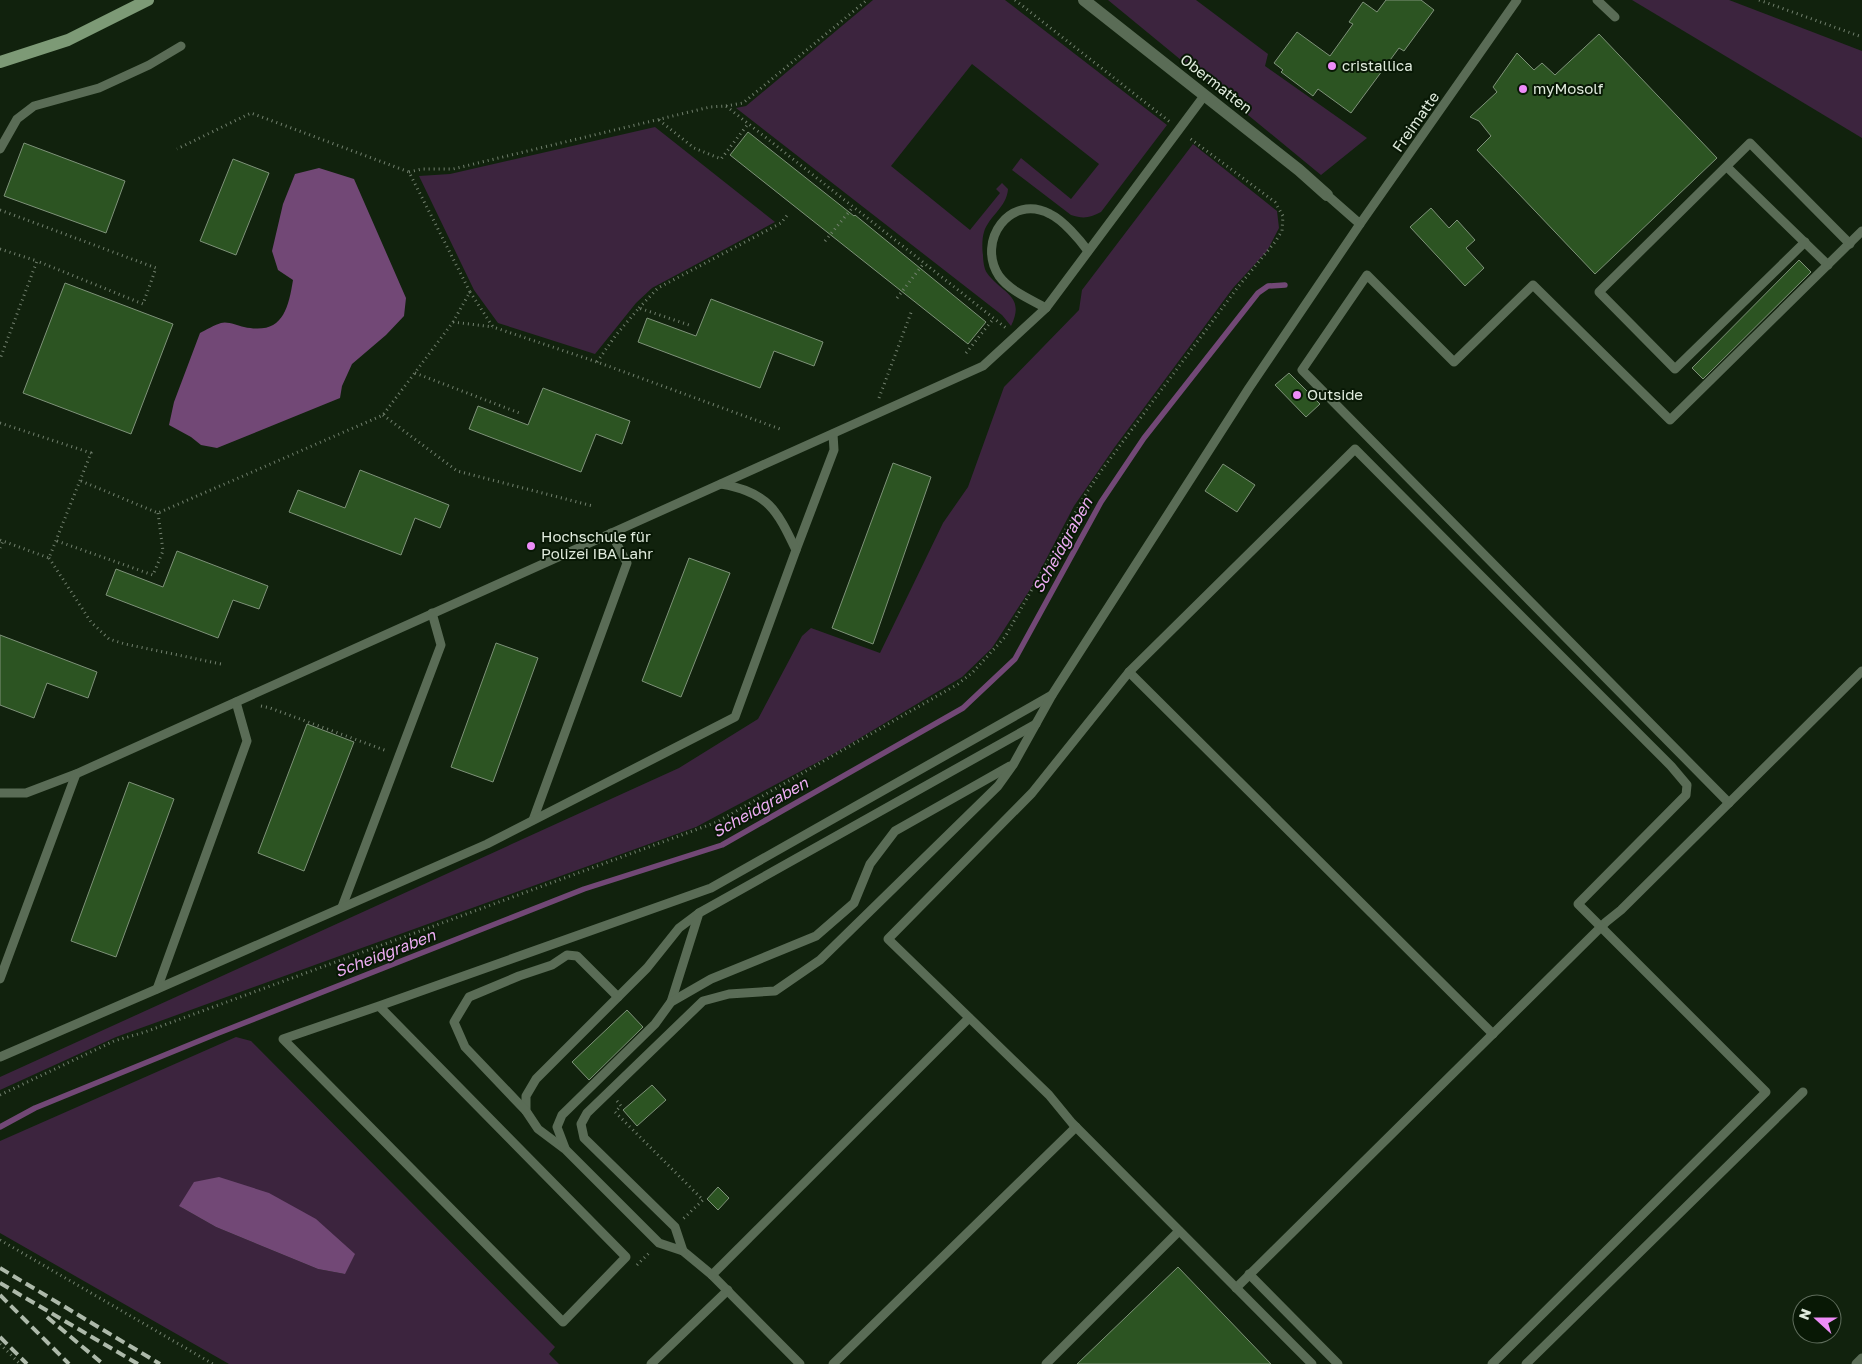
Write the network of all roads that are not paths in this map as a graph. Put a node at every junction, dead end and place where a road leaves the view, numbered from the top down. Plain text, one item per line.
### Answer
1 (148, 0) edge
2 (1084, 0) edge
3 (1517, 0) edge
4 (1597, 0) edge
5 (1615, 16) dead end
6 (181, 46) dead end
7 (0, 62) edge
8 (1204, 96) junction
9 (0, 149) edge
10 (1727, 167) junction
11 (1327, 195) joint
12 (1360, 224) junction
13 (1862, 231) edge
14 (1804, 242) junction
15 (1850, 244) junction
16 (1088, 251) junction
17 (1828, 265) junction
18 (1046, 308) junction
19 (833, 434) junction
20 (721, 484) junction
21 (611, 533) junction
22 (796, 550) junction
23 (432, 614) junction
24 (1862, 671) edge
25 (1129, 672) junction
26 (1052, 695) junction
27 (236, 702) junction
28 (1036, 724) junction
29 (1012, 765) junction
30 (76, 774) junction
31 (0, 793) edge
32 (1729, 803) junction
33 (533, 820) junction
34 (342, 907) junction
35 (699, 913) junction
36 (1601, 928) junction
37 (0, 979) edge
38 (157, 989) junction
39 (618, 997) junction
40 (671, 1002) junction
41 (379, 1006) junction
42 (969, 1018) junction
43 (1493, 1034) junction
44 (0, 1057) edge
45 (1803, 1092) dead end
46 (526, 1111) junction
47 (1076, 1127) junction
48 (566, 1150) junction
49 (1179, 1231) junction
50 (683, 1251) junction
51 (1249, 1274) junction
52 (712, 1275) junction
53 (1236, 1288) junction
54 (728, 1290) junction
55 (1304, 1356) junction
56 (1862, 1358) edge
57 (651, 1364) edge
58 (800, 1364) edge
59 (833, 1364) edge
60 (1046, 1364) edge
61 (1296, 1364) edge
62 (1312, 1364) edge
63 (1338, 1364) edge
64 (1492, 1364) edge
65 (1526, 1364) edge
66 (1856, 1364) edge

1 - 7 street
2 - 8 street, Obermatten
3 - 12 lane, Freimatte
4 - 5 lane
6 - 9 lane
8 - 11 street, Obermatten
8 - 16 lane
10 - 14 lane
10 - 14 lane
10 - 15 lane
11 - 12 lane
12 - 26 lane, Freimatte
13 - 15 lane
14 - 17 lane
15 - 17 lane
16 - 18 lane
16 - 18 lane
17 - 32 lane
18 - 19 lane
19 - 20 lane
19 - 22 lane
20 - 21 lane
20 - 22 lane
21 - 23 lane
21 - 33 lane
22 - 33 lane
23 - 27 lane
23 - 34 lane
24 - 32 lane
25 - 36 lane
25 - 42 lane
25 - 43 lane
26 - 28 lane, Freimatte
26 - 41 lane
27 - 30 lane
27 - 38 lane
28 - 29 lane, Freimatte
28 - 35 lane
29 - 40 lane
29 - 50 lane, Freimatte
30 - 31 lane
30 - 37 lane
32 - 36 lane
33 - 34 lane
34 - 38 lane
35 - 39 lane
35 - 40 lane
36 - 43 lane
36 - 64 lane
38 - 44 lane
39 - 46 lane
39 - 46 lane
40 - 48 lane
41 - 41 lane
42 - 47 lane
42 - 52 lane
43 - 51 lane
45 - 65 lane
46 - 48 lane
47 - 49 lane
47 - 59 lane
48 - 50 lane
49 - 53 lane
49 - 60 lane
50 - 52 lane
51 - 53 lane
51 - 63 lane
52 - 54 lane
53 - 55 lane
54 - 57 lane
54 - 58 lane
55 - 61 lane
55 - 62 lane
56 - 66 lane

